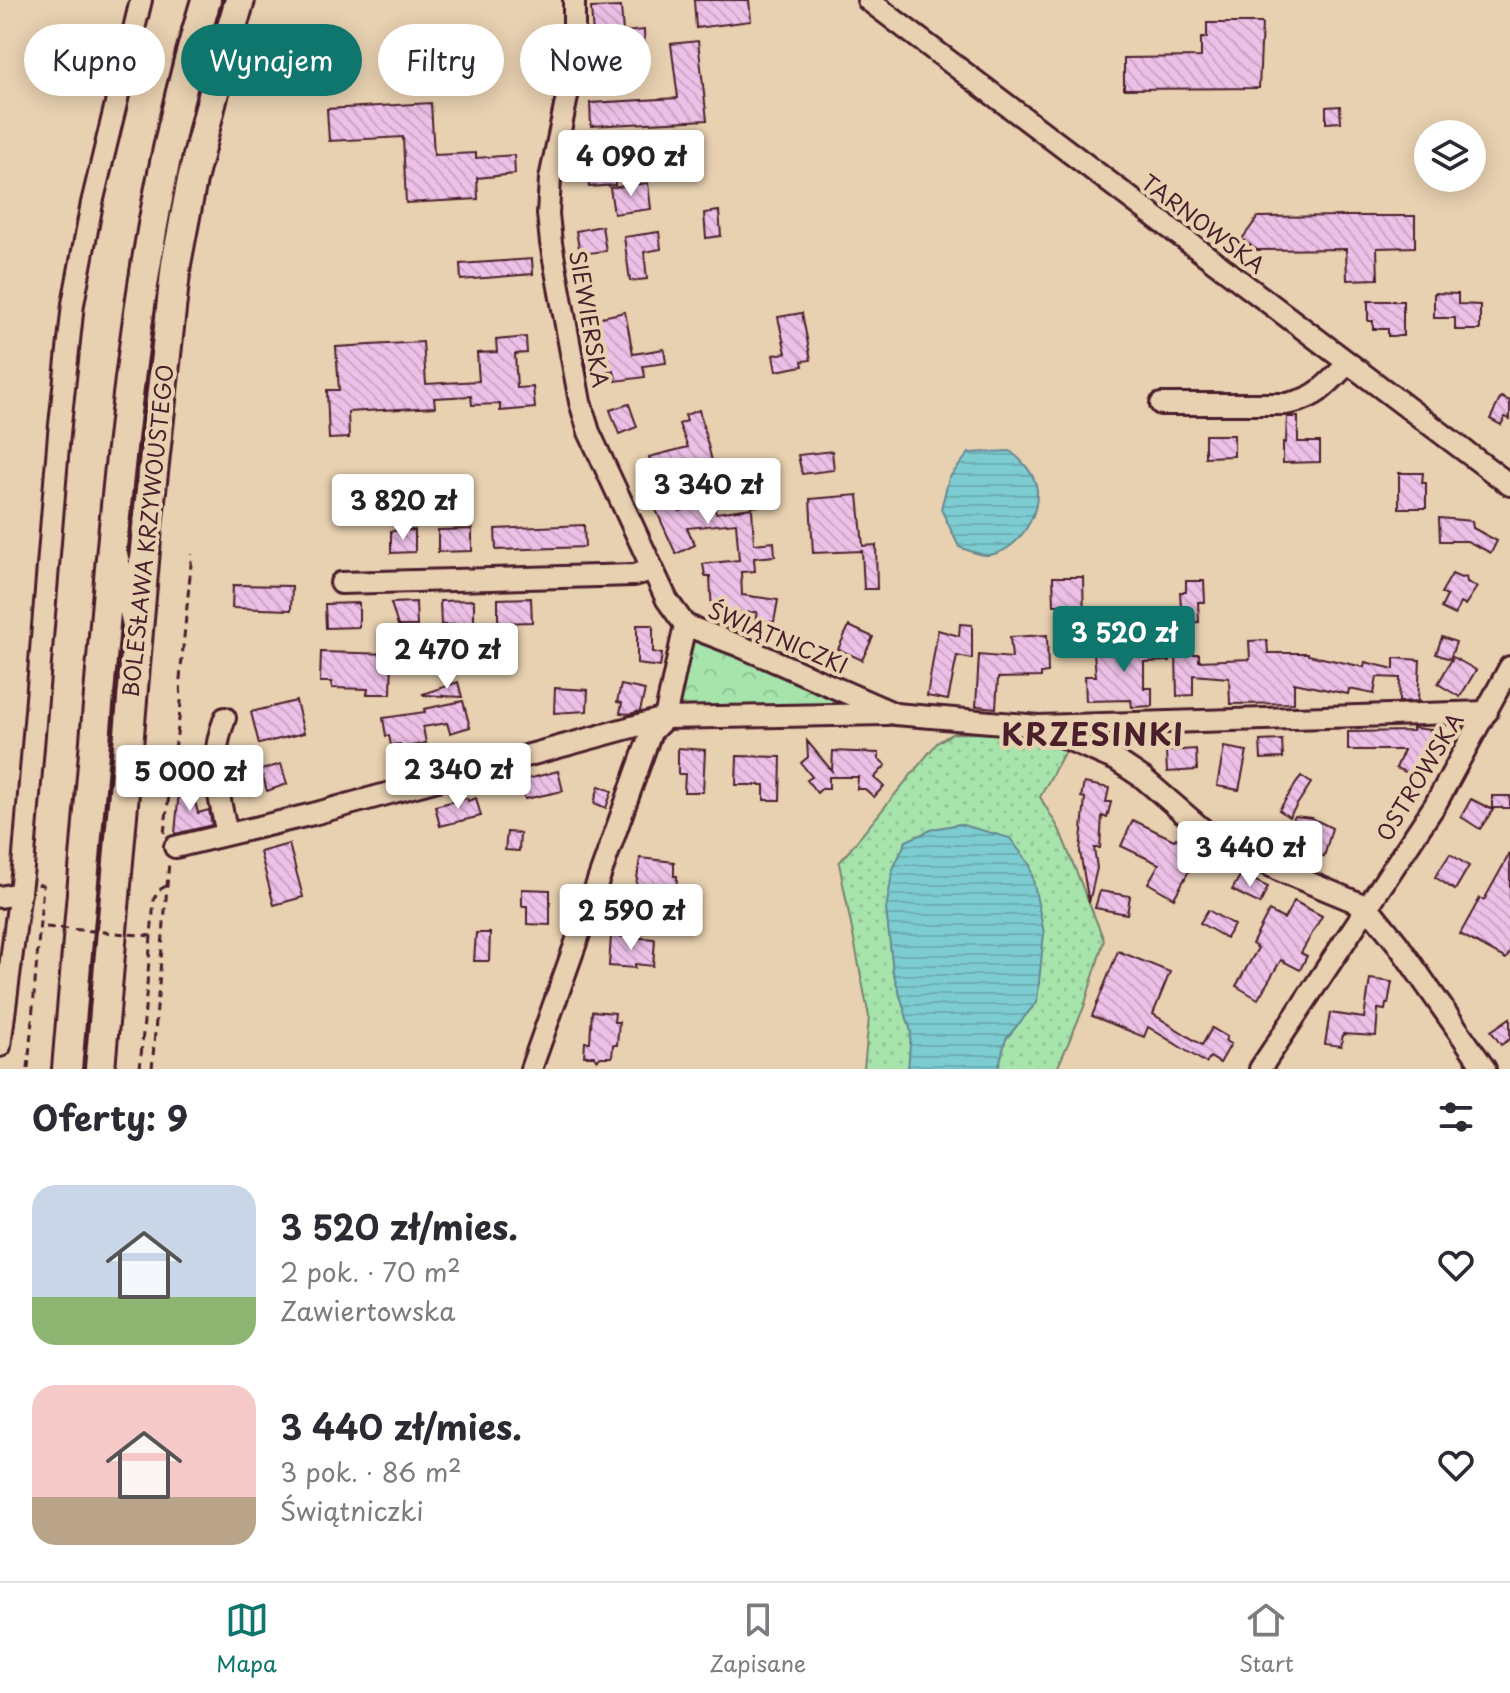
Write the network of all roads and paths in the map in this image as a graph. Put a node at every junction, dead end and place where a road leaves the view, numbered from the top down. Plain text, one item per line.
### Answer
1 (141, 0) edge
2 (206, 0) edge
3 (240, 0) edge
4 (574, 0) edge
5 (868, 0) edge
6 (1348, 364) junction
7 (1161, 404) dead end
8 (1510, 485) edge
9 (114, 522) junction
10 (147, 527) junction
11 (192, 554) dead end
12 (652, 570) junction
13 (341, 583) dead end
14 (124, 586) junction
15 (685, 625) junction
16 (104, 638) junction
17 (135, 648) junction
18 (1510, 667) edge
19 (1487, 712) junction
20 (895, 714) junction
21 (225, 718) dead end
22 (665, 718) junction
23 (1123, 722) junction
24 (1039, 726) junction
25 (1116, 760) junction
26 (227, 834) junction
27 (175, 847) junction
28 (166, 886) junction
29 (43, 890) dead end
30 (10, 895) edge
31 (1368, 907) junction
32 (40, 927) junction
33 (151, 936) junction
34 (0, 1046) edge
35 (28, 1069) edge
36 (67, 1069) edge
37 (100, 1069) edge
38 (140, 1069) edge
39 (152, 1069) edge
40 (531, 1069) edge
41 (1260, 1069) edge
42 (1485, 1069) edge

1 - 30 street
2 - 9 highway, BOLESŁAWA KRZYWOUSTEGO
3 - 10 highway, BOLESŁAWA KRZYWOUSTEGO
4 - 12 street, SIEWIERSKA
5 - 6 street, TARNOWSKA
6 - 7 street
6 - 8 street, TARNOWSKA
9 - 14 street
9 - 16 highway, BOLESŁAWA KRZYWOUSTEGO
10 - 14 street
10 - 17 highway, BOLESŁAWA KRZYWOUSTEGO
11 - 27 path
12 - 13 street
12 - 15 street, SIEWIERSKA
14 - 16 street
14 - 17 street
15 - 20 street, ŚWIĄTNICZKI
15 - 22 street, ŚWIĄTNICZKI
16 - 36 highway, BOLESŁAWA KRZYWOUSTEGO
17 - 37 highway, BOLESŁAWA KRZYWOUSTEGO
18 - 19 street, OSTROWSKA
19 - 23 street, ŚWIĄTNICZKI
19 - 31 street, OSTROWSKA
20 - 22 street, ŚWIĄTNICZKI
20 - 24 street, ŚWIĄTNICZKI
21 - 26 street
22 - 26 street, ŚWIĄTNICZKI
22 - 40 street
23 - 24 street, ŚWIĄTNICZKI
23 - 25 street
24 - 25 street, ŚWIĄTNICZKI
25 - 31 street, ŚWIĄTNICZKI
26 - 27 street, ŚWIĄTNICZKI
27 - 28 path
28 - 33 path
28 - 39 path
29 - 32 path
30 - 34 street
31 - 41 street, OSTROWSKA
31 - 42 street
32 - 33 path, bridge
32 - 35 path
33 - 38 path

